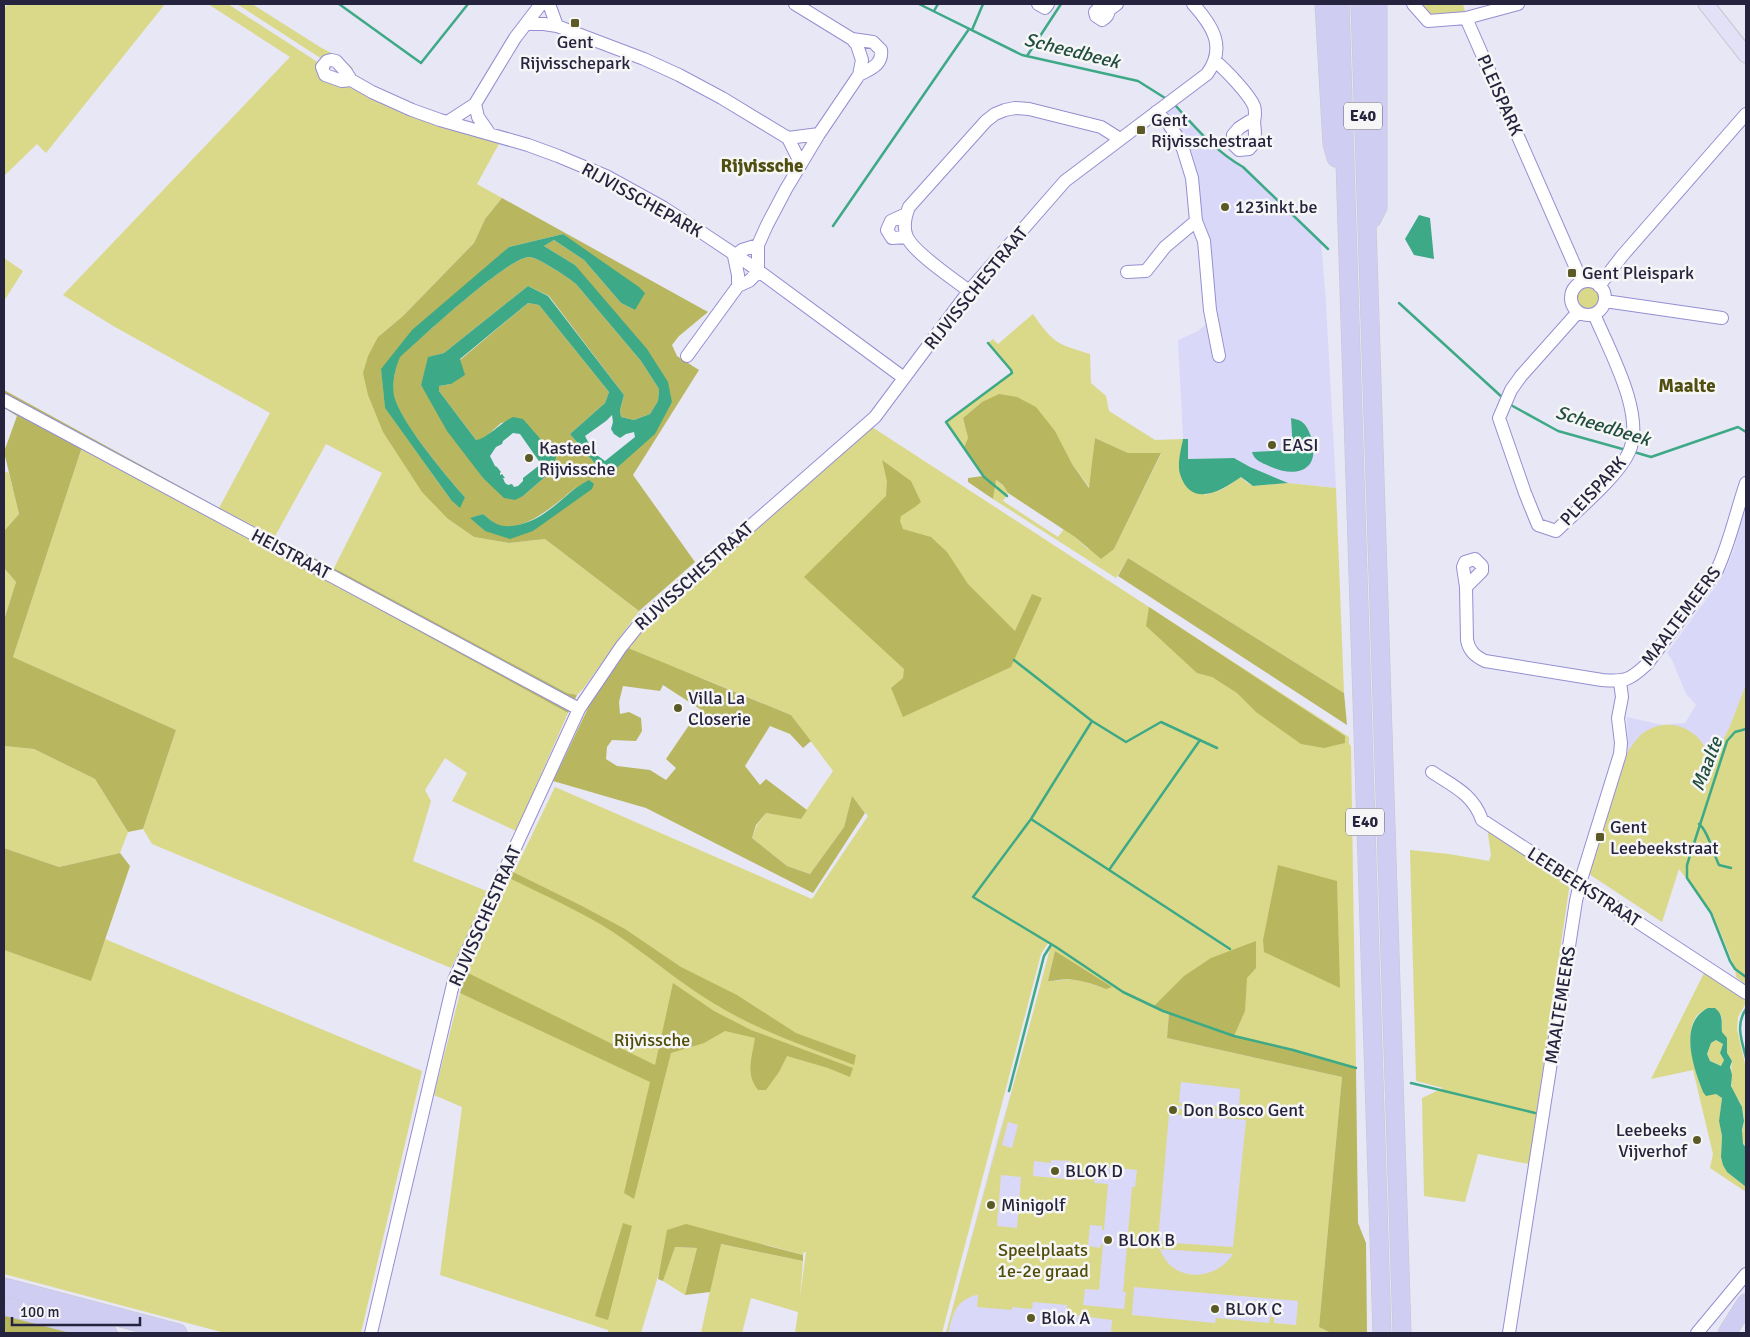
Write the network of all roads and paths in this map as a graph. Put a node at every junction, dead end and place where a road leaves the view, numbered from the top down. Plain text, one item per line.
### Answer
1 (541, 4) edge
2 (549, 4) edge
3 (795, 4) edge
4 (1038, 4) edge
5 (1048, 4) edge
6 (1193, 4) edge
7 (1324, 4) edge
8 (1340, 4) edge
9 (1360, 4) edge
10 (1378, 4) edge
11 (1413, 4) edge
12 (1518, 4) edge
13 (1706, 4) edge
14 (1717, 4) edge
15 (1466, 18) junction
16 (526, 24) junction
17 (557, 26) junction
18 (852, 39) junction
19 (1746, 42) edge
20 (1746, 55) edge
21 (1215, 61) junction
22 (859, 75) junction
23 (351, 80) dead end
24 (475, 104) junction
25 (1156, 112) junction
26 (1746, 114) edge
27 (449, 121) junction
28 (1254, 122) dead end
29 (488, 133) junction
30 (819, 134) junction
31 (788, 138) junction
32 (1120, 139) junction
33 (801, 164) junction
34 (1345, 192) junction
35 (906, 214) junction
36 (1196, 222) junction
37 (1367, 228) junction
38 (907, 237) junction
39 (758, 245) junction
40 (734, 256) junction
41 (758, 272) junction
42 (1127, 272) dead end
43 (1582, 282) junction
44 (738, 286) junction
45 (1599, 286) junction
46 (969, 291) junction
47 (1605, 301) junction
48 (1578, 312) junction
49 (1594, 314) junction
50 (1722, 318) dead end
51 (687, 356) dead end
52 (1219, 356) dead end
53 (904, 378) junction
54 (4, 400) edge
55 (1746, 482) edge
56 (1466, 587) dead end
57 (1620, 682) junction
58 (579, 710) junction
59 (1432, 772) dead end
60 (1580, 884) junction
61 (1746, 993) edge
62 (1746, 1274) edge
63 (4, 1287) edge
64 (1746, 1304) edge
65 (4, 1306) edge
66 (108, 1333) edge
67 (178, 1333) edge
68 (371, 1333) edge
69 (1382, 1333) edge
70 (1402, 1333) edge
71 (1509, 1333) edge
72 (1697, 1333) edge
73 (1727, 1333) edge

1 - 16 street
2 - 17 street
3 - 18 street
4 - 5 street
6 - 21 street
7 - 34 highway
8 - 34 highway, E40
9 - 37 highway, E40
10 - 37 highway
11 - 15 street
12 - 15 street
13 - 20 main road
14 - 19 main road
15 - 43 street, PLEISPARK
16 - 17 street
16 - 24 street
17 - 31 street
18 - 22 street
18 - 22 street
21 - 25 street, RIJVISSCHESTRAAT
21 - 28 street
22 - 30 street
23 - 27 street, RIJVISSCHEPARK
24 - 27 street
24 - 29 street
25 - 32 street, RIJVISSCHESTRAAT
25 - 36 street
26 - 45 street
27 - 29 street, RIJVISSCHEPARK
29 - 40 street, RIJVISSCHEPARK
30 - 31 street
30 - 33 street
31 - 33 street
32 - 35 street
32 - 46 street, RIJVISSCHESTRAAT
33 - 39 street
34 - 69 highway, E40
35 - 38 street
35 - 38 street
36 - 42 street
36 - 52 street
37 - 70 highway, E40
38 - 46 street
39 - 40 street
39 - 41 street
40 - 41 street, RIJVISSCHEPARK
40 - 44 street
41 - 44 street
41 - 53 street, RIJVISSCHEPARK
43 - 45 street
43 - 48 street
44 - 51 street
45 - 47 street
46 - 53 street, RIJVISSCHESTRAAT
47 - 49 street
47 - 50 street
48 - 49 street
48 - 49 street, PLEISPARK
53 - 58 street, RIJVISSCHESTRAAT
54 - 58 street, HEISTRAAT
55 - 57 street, MAALTEMEERS
56 - 57 street
57 - 60 street, MAALTEMEERS
58 - 68 street, RIJVISSCHESTRAAT
59 - 60 street, LEEBEEKSTRAAT
60 - 61 street, LEEBEEKSTRAAT
60 - 71 street, MAALTEMEERS
62 - 72 street
63 - 67 highway
64 - 73 highway
65 - 66 highway

